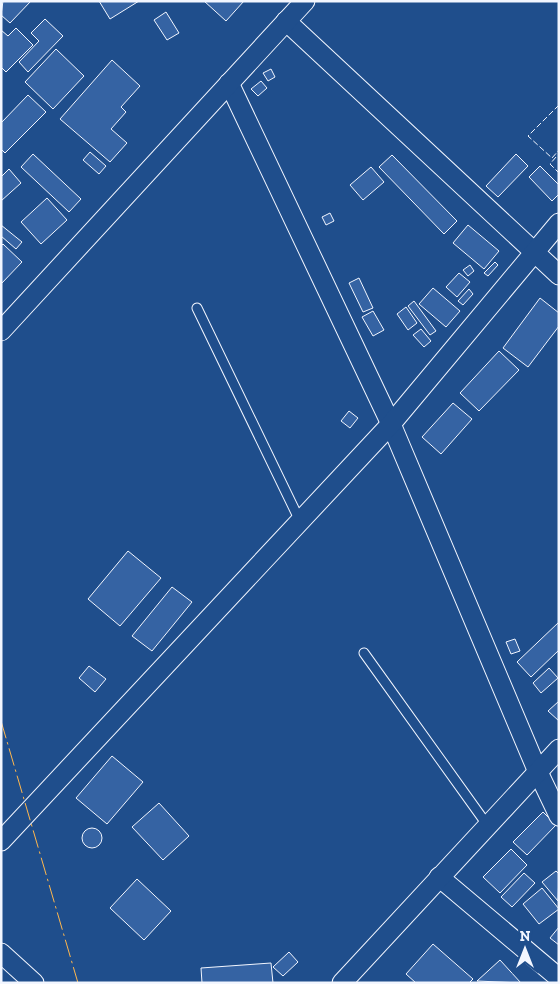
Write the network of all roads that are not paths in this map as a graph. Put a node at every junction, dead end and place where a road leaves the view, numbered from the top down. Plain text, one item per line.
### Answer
1 (305, 1) edge
2 (286, 21) junction
3 (229, 83) junction
4 (559, 223) edge
5 (534, 250) junction
6 (559, 275) edge
7 (197, 308) dead end
8 (1, 331) edge
9 (391, 424) junction
10 (300, 522) junction
11 (364, 653) dead end
12 (559, 749) edge
13 (538, 772) junction
14 (559, 816) edge
15 (488, 826) junction
16 (1, 841) edge
17 (439, 877) junction
18 (1, 953) edge
19 (559, 978) edge
20 (34, 983) edge
21 (342, 983) edge

1 - 2 street
2 - 3 street
2 - 5 street
3 - 8 street
3 - 9 street
4 - 5 street
5 - 6 street
5 - 9 street
7 - 10 lane
9 - 10 street
9 - 13 street
10 - 16 street
11 - 15 lane
12 - 13 street
13 - 14 street
13 - 15 street
15 - 17 street
17 - 19 street
17 - 21 street
18 - 20 street

